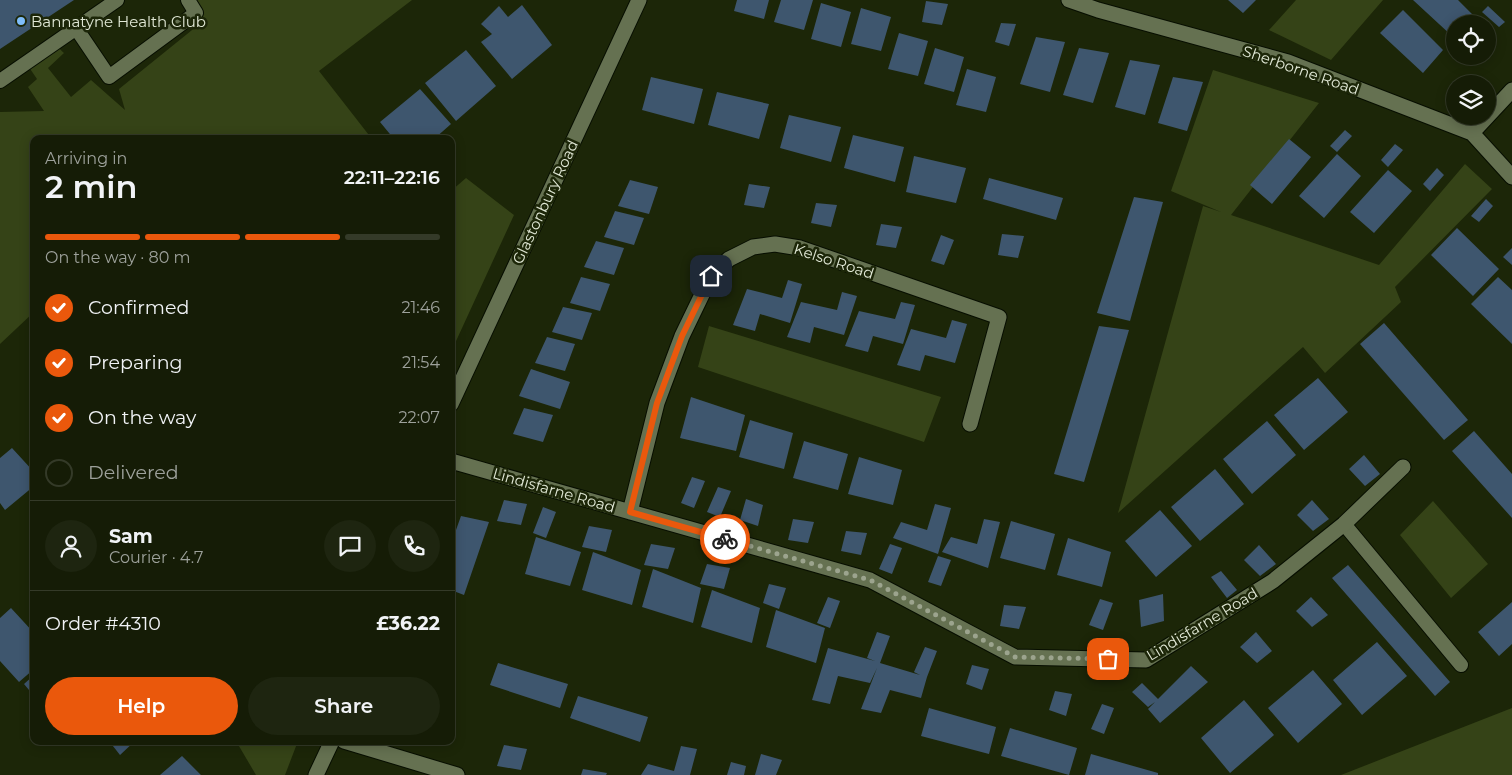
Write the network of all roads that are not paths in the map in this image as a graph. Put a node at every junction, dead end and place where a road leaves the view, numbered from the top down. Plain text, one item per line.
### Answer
1 (117, 0) edge
2 (188, 0) edge
3 (639, 0) edge
4 (1069, 0) edge
5 (76, 28) junction
6 (0, 81) edge
7 (1512, 90) edge
8 (1472, 133) junction
9 (1512, 177) edge
10 (455, 395) edge
11 (970, 424) dead end
12 (455, 462) edge
13 (1403, 467) dead end
14 (630, 512) junction
15 (1344, 524) junction
16 (1461, 665) dead end
17 (330, 745) edge
18 (357, 745) edge
19 (316, 775) edge
20 (458, 775) edge

1 - 5 lane
2 - 5 lane
3 - 10 street, Glastonbury Road
4 - 8 street, Sherborne Road
5 - 6 lane
7 - 8 street
8 - 9 street, Sherborne Road
11 - 14 street, Kelso Road
12 - 14 street, Lindisfarne Road
13 - 15 street, Lindisfarne Road
14 - 15 street, Lindisfarne Road
15 - 16 lane
17 - 19 street
18 - 20 street

